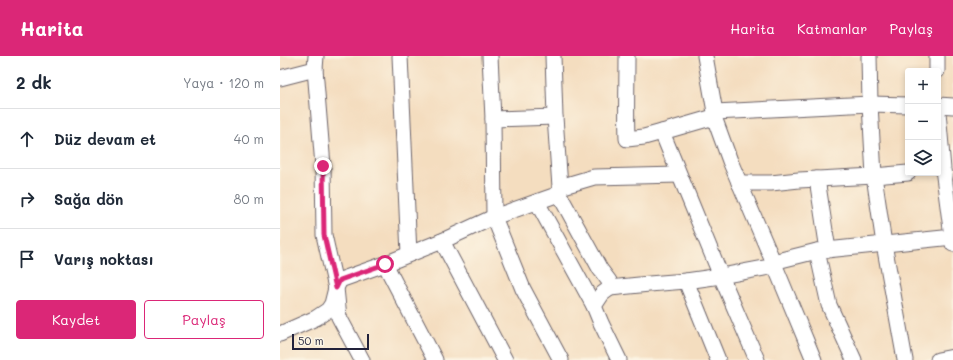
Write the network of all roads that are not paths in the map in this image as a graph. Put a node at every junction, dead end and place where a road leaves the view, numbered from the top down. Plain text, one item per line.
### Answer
1 (400, 56) edge
2 (490, 56) edge
3 (553, 56) edge
4 (627, 56) edge
5 (705, 56) edge
6 (869, 56) edge
7 (936, 56) edge
8 (316, 63) edge
9 (937, 68) edge
10 (280, 78) edge
11 (870, 104) junction
12 (905, 105) edge
13 (941, 105) edge
14 (953, 106) edge
15 (714, 115) junction
16 (555, 117) junction
17 (493, 119) junction
18 (662, 132) junction
19 (941, 136) edge
20 (945, 169) edge
21 (905, 173) edge
22 (679, 175) junction
23 (874, 176) junction
24 (817, 179) junction
25 (739, 183) junction
26 (559, 191) junction
27 (537, 202) junction
28 (494, 217) junction
29 (953, 240) edge
30 (442, 241) junction
31 (884, 244) junction
32 (822, 250) junction
33 (409, 254) junction
34 (385, 264) junction
35 (774, 264) junction
36 (721, 276) junction
37 (686, 281) junction
38 (336, 288) junction
39 (610, 288) junction
40 (594, 306) junction
41 (280, 334) edge
42 (953, 357) edge
43 (362, 360) edge
44 (435, 360) edge
45 (505, 360) edge
46 (561, 360) edge
47 (619, 360) edge
48 (718, 360) edge
49 (757, 360) edge
50 (814, 360) edge
51 (854, 360) edge
52 (905, 360) edge
53 (938, 360) edge

1 - 33 street
2 - 17 street
3 - 16 street
4 - 18 street
5 - 15 street
6 - 11 street
7 - 9 street
8 - 10 street
8 - 38 street
11 - 12 street
11 - 15 street
11 - 23 street
13 - 14 street
15 - 18 street
15 - 25 street
16 - 17 street
16 - 26 street
17 - 28 street
18 - 22 street
19 - 20 street
20 - 29 street
21 - 23 street
22 - 26 street
22 - 36 street
23 - 24 street
23 - 31 street
24 - 25 street
24 - 32 street
25 - 35 street
26 - 27 street
26 - 39 street
27 - 28 street
27 - 40 street
28 - 30 street
28 - 46 street
29 - 31 street
30 - 33 street
30 - 45 street
31 - 32 street
31 - 52 street
32 - 35 street
32 - 51 street
33 - 34 street
34 - 38 street
34 - 44 street
35 - 36 street
35 - 50 street
36 - 37 street
36 - 49 street
37 - 39 street
37 - 48 street
38 - 41 street
38 - 43 street
39 - 40 street
40 - 47 street
42 - 53 street

